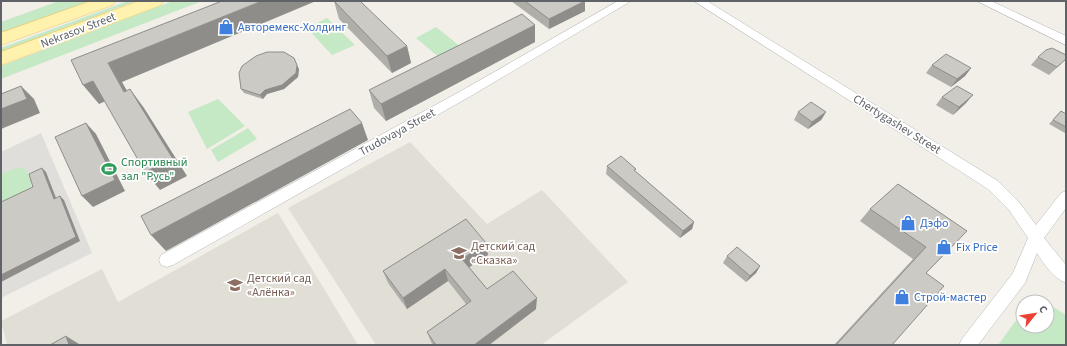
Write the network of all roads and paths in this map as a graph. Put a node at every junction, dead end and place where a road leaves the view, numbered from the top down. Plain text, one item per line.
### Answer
1 (107, 1) edge
2 (155, 1) edge
3 (626, 1) edge
4 (699, 1) edge
5 (982, 1) edge
6 (1, 39) edge
7 (1066, 41) edge
8 (1, 59) edge
9 (1066, 197) edge
10 (1036, 237) junction
11 (167, 260) dead end
12 (1066, 276) edge
13 (968, 345) edge

1 - 6 main road, Nekrasov Street
2 - 8 main road, Nekrasov Street
3 - 11 street, Trudovaya Street
4 - 10 street, Chertygashev Street
5 - 7 street
9 - 10 street
10 - 12 street, Chertygashev Street
10 - 13 street

